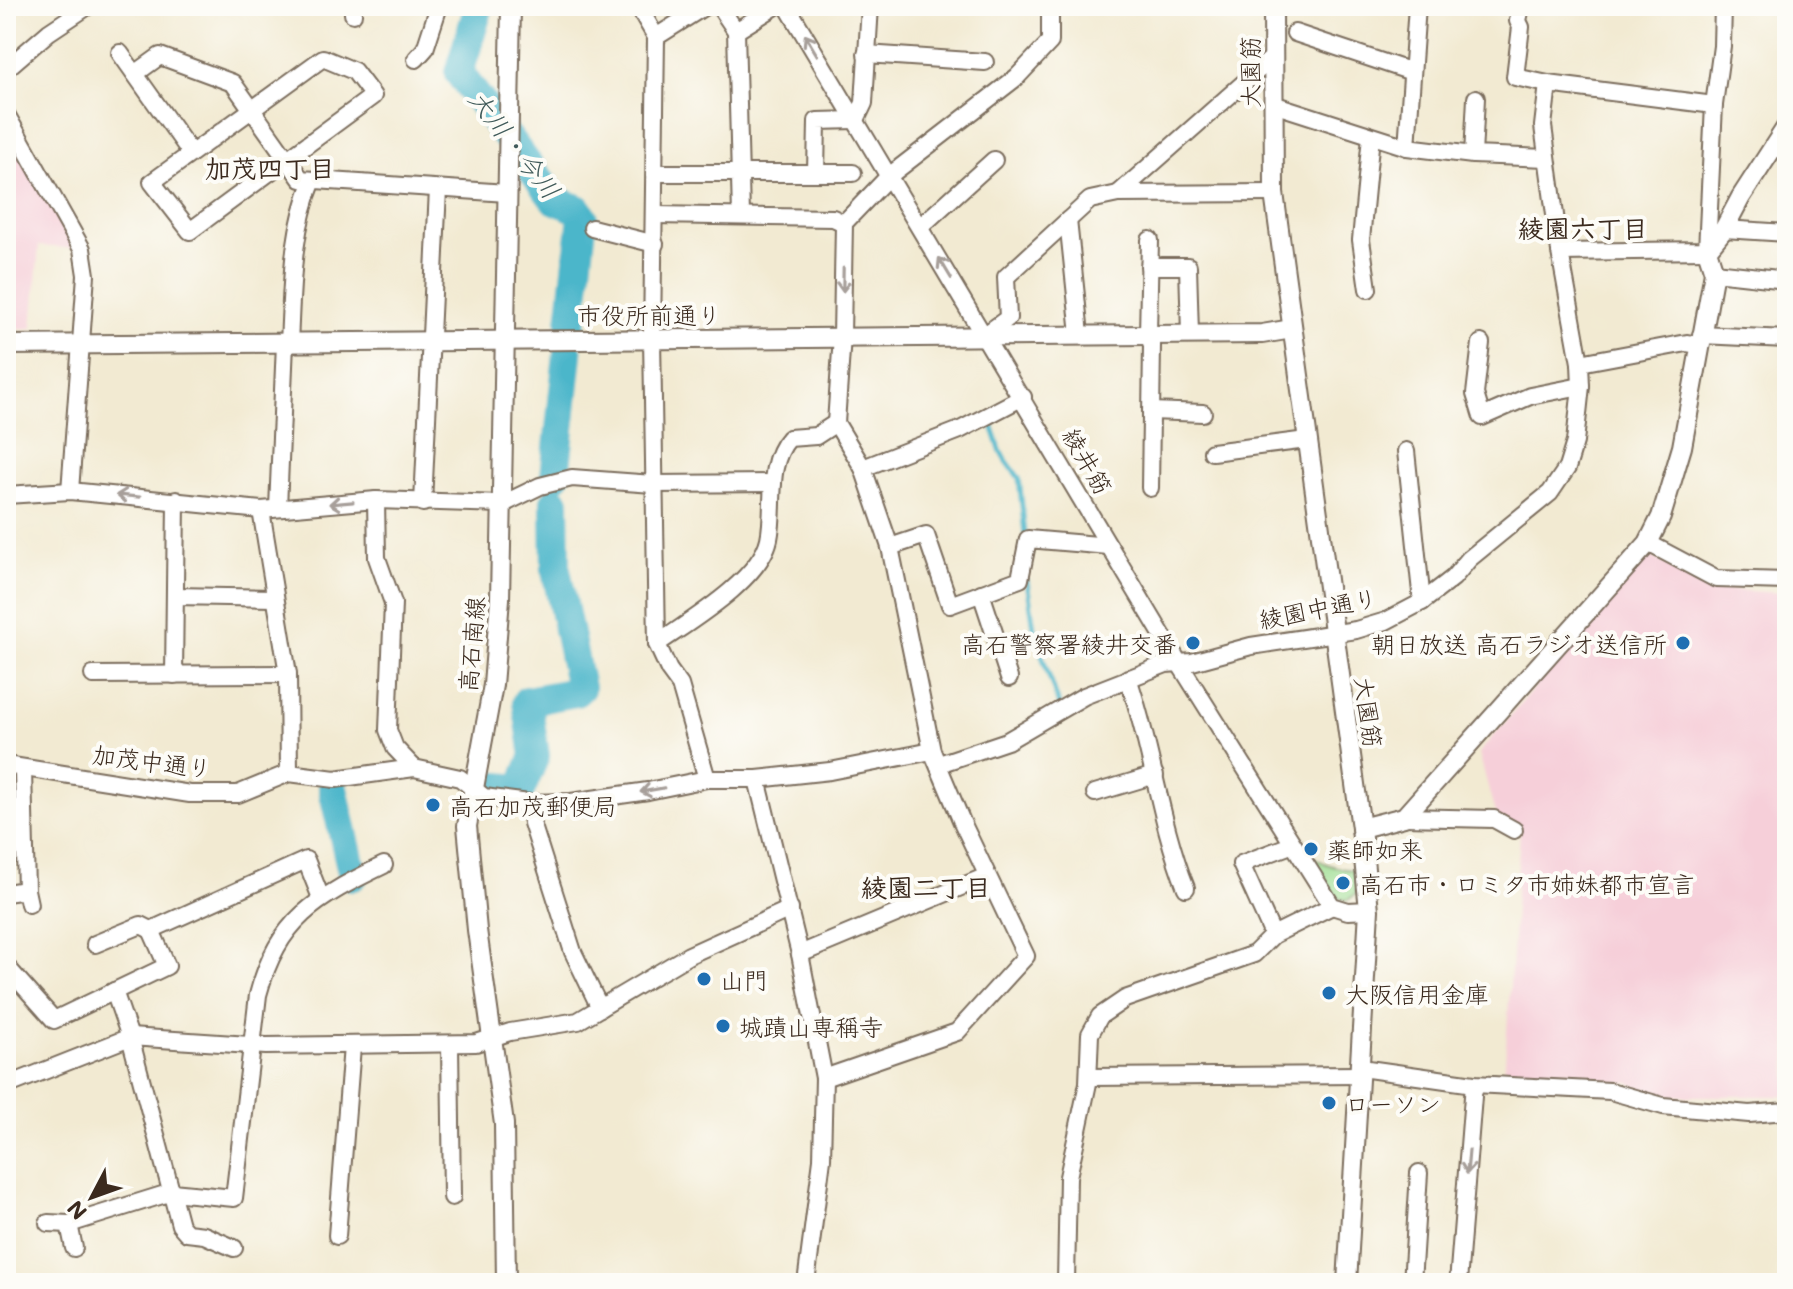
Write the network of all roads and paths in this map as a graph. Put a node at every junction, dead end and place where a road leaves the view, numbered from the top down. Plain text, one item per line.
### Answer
1 (88, 6) edge
2 (439, 6) edge
3 (511, 6) edge
4 (639, 6) edge
5 (705, 6) edge
6 (719, 6) edge
7 (776, 6) edge
8 (787, 6) edge
9 (870, 6) edge
10 (1050, 6) edge
11 (1273, 6) edge
12 (1416, 6) edge
13 (1521, 6) edge
14 (1723, 6) edge
15 (736, 31) junction
16 (1295, 33) dead end
17 (656, 37) junction
18 (120, 53) dead end
19 (866, 54) junction
20 (1272, 58) junction
21 (416, 59) dead end
22 (985, 62) dead end
23 (6, 69) edge
24 (1412, 72) junction
25 (135, 74) junction
26 (1548, 84) junction
27 (1476, 98) dead end
28 (1273, 104) junction
29 (1714, 105) junction
30 (251, 109) junction
31 (6, 114) edge
32 (856, 120) junction
33 (1787, 126) edge
34 (1371, 136) junction
35 (1407, 147) junction
36 (191, 153) junction
37 (1473, 155) junction
38 (1547, 158) junction
39 (288, 160) junction
40 (994, 160) dead end
41 (655, 173) junction
42 (740, 173) junction
43 (816, 173) junction
44 (853, 173) dead end
45 (889, 176) junction
46 (313, 180) junction
47 (438, 189) junction
48 (507, 193) junction
49 (1274, 193) junction
50 (1118, 194) junction
51 (655, 215) junction
52 (741, 215) junction
53 (1068, 220) junction
54 (844, 223) junction
55 (920, 227) junction
56 (592, 228) dead end
57 (1724, 229) junction
58 (1787, 233) edge
59 (1150, 240) dead end
60 (655, 244) junction
61 (1707, 250) junction
62 (1560, 252) junction
63 (1149, 266) junction
64 (1714, 272) junction
65 (1787, 280) edge
66 (1368, 289) dead end
67 (1292, 329) junction
68 (1080, 334) junction
69 (1148, 334) junction
70 (1190, 334) junction
71 (985, 335) junction
72 (842, 336) junction
73 (652, 338) junction
74 (504, 339) junction
75 (1787, 339) edge
76 (1700, 340) junction
77 (429, 342) junction
78 (287, 343) junction
79 (1481, 343) dead end
80 (6, 345) edge
81 (79, 345) junction
82 (1580, 363) junction
83 (1581, 386) junction
84 (1023, 397) junction
85 (1151, 411) junction
86 (1203, 413) dead end
87 (836, 423) junction
88 (1307, 440) junction
89 (1406, 451) dead end
90 (1212, 452) dead end
91 (863, 468) junction
92 (773, 483) junction
93 (653, 484) junction
94 (1150, 488) dead end
95 (70, 491) junction
96 (6, 495) edge
97 (176, 500) junction
98 (376, 500) junction
99 (423, 503) junction
100 (503, 504) junction
101 (270, 509) junction
102 (1648, 543) junction
103 (1109, 546) junction
104 (890, 547) junction
105 (1787, 581) edge
106 (981, 593) junction
107 (175, 596) junction
108 (275, 598) junction
109 (1422, 602) junction
110 (1333, 633) junction
111 (657, 644) junction
112 (1179, 663) junction
113 (288, 674) junction
114 (93, 675) dead end
115 (174, 675) junction
116 (1009, 678) dead end
117 (1128, 678) junction
118 (936, 758) junction
119 (6, 765) edge
120 (414, 768) junction
121 (23, 770) junction
122 (289, 773) junction
123 (1155, 775) junction
124 (707, 779) junction
125 (757, 779) junction
126 (473, 791) junction
127 (1095, 793) dead end
128 (529, 803) junction
129 (1404, 817) junction
130 (1361, 828) junction
131 (1514, 830) dead end
132 (1291, 845) junction
133 (384, 865) dead end
134 (987, 876) junction
135 (1186, 888) dead end
136 (6, 893) edge
137 (321, 898) junction
138 (1332, 906) junction
139 (790, 909) junction
140 (1369, 910) junction
141 (151, 930) junction
142 (1273, 935) junction
143 (95, 944) dead end
144 (800, 954) junction
145 (6, 966) edge
146 (13, 985) edge
147 (114, 991) junction
148 (600, 1008) junction
149 (130, 1037) junction
150 (493, 1039) junction
151 (253, 1044) junction
152 (450, 1044) junction
153 (352, 1046) junction
154 (1361, 1072) junction
155 (1089, 1077) junction
156 (824, 1078) junction
157 (1474, 1084) junction
158 (6, 1086) edge
159 (1787, 1111) edge
160 (1419, 1173) dead end
161 (172, 1192) junction
162 (452, 1197) dead end
163 (48, 1223) dead end
164 (69, 1224) junction
165 (337, 1236) dead end
166 (74, 1248) dead end
167 (234, 1248) dead end
168 (506, 1283) edge
169 (806, 1283) edge
170 (1066, 1283) edge
171 (1347, 1283) edge
172 (1412, 1283) edge
173 (1458, 1283) edge

1 - 23 street
2 - 21 street
3 - 48 street, 高石南線
4 - 17 street
5 - 17 street
6 - 15 street
7 - 15 street
32 -> 8 street, 綾井筋
9 - 19 street
10 - 45 street
11 - 20 street, 大園筋
12 - 24 street
13 - 26 street
14 - 29 street
15 - 42 street
16 - 24 street
17 - 41 street
18 - 25 street
19 - 22 street
19 - 32 street
20 - 28 street, 大園筋
20 - 50 street
24 - 35 street
25 - 30 street
25 - 36 street
26 - 29 street
26 - 38 street, 綾園中通り
27 - 37 street
28 - 34 street
28 - 49 street, 大園筋
29 - 61 street
30 - 36 street
30 - 39 street
30 - 39 street
31 - 81 street
32 - 43 street
32 - 45 street, 綾井筋
33 - 57 street
34 - 35 street
34 - 66 street
35 - 37 street
36 - 39 street
37 - 38 street
38 - 62 street, 綾園中通り
39 - 46 street
40 - 55 street
41 - 42 street
41 - 51 street
42 - 43 street
42 - 52 street
43 - 44 street
45 - 54 street
45 - 55 street, 綾井筋
46 - 47 street
46 - 78 street
47 - 48 street
47 - 77 street
48 - 74 street, 高石南線
49 - 50 street
49 - 67 street, 大園筋
50 - 53 street
51 - 52 street
51 - 60 street
52 - 54 street
53 - 68 street
53 - 71 street
54 -> 72 street
71 -> 55 street, 綾井筋
56 - 60 street
57 - 58 street
57 - 61 street
59 - 63 street
60 - 73 street
61 - 62 street
61 - 64 street
62 - 82 street, 綾園中通り
63 - 69 street
63 - 70 street
64 - 65 street
64 - 76 street
67 - 70 street, 市役所前通り
67 - 88 street, 大園筋
68 - 69 street, 市役所前通り
68 - 71 street, 市役所前通り
69 - 70 street, 市役所前通り
69 - 85 street
71 - 72 street, 市役所前通り
71 - 84 street, 綾井筋
72 - 73 street, 市役所前通り
72 - 87 street
73 - 74 street, 市役所前通り
73 - 93 street
74 - 77 street, 市役所前通り
74 - 100 street, 高石南線
75 - 76 street
76 - 82 street
76 - 102 street
77 - 78 street, 市役所前通り
77 - 99 street
78 - 81 street, 市役所前通り
78 - 101 street
79 - 83 street
80 - 81 street, 市役所前通り
81 - 95 street
82 - 83 street, 綾園中通り
83 - 109 street, 綾園中通り
84 - 91 street
84 - 103 street, 綾井筋
85 - 86 street
85 - 94 street
87 - 91 street
87 - 92 street
88 - 90 street
88 - 110 street, 大園筋
89 - 109 street
91 - 104 street
92 - 93 street
92 - 111 street
93 - 100 street
93 - 111 street
95 - 96 street
97 -> 95 street
97 - 101 street
97 - 107 street
98 - 99 street
98 -> 101 street
98 - 120 street
99 - 100 street
100 - 126 street, 高石南線
101 - 108 street
102 - 105 street
102 - 129 street
103 - 106 street
103 - 112 street, 綾井筋
104 - 106 street
104 - 118 street
106 - 116 street
107 - 108 street
107 - 115 street
108 - 113 street
109 - 110 street, 綾園中通り
110 - 112 street, 綾園中通り
110 - 130 street, 大園筋
111 - 124 street
112 - 117 street, 綾園中通り
112 - 132 street, 綾井筋
113 - 115 street
113 - 122 street
114 - 115 street
117 - 118 street, 綾園中通り
117 - 123 street
118 - 125 street, 綾園中通り
118 - 134 street
119 - 121 street, 加茂中通り
120 - 122 street, 加茂中通り
120 - 126 street, 加茂中通り
121 - 122 street, 加茂中通り
121 - 136 street
123 - 127 street
123 - 135 street
124 - 125 street, 綾園中通り
124 -> 128 street, 加茂中通り
125 - 139 street
126 - 128 street, 加茂中通り
126 - 150 street, 高石南線
128 - 148 street
129 - 130 street
129 - 131 street
130 - 140 street, 大園筋
132 - 138 street, 綾井筋
132 - 142 street
133 - 137 street
134 - 144 street
134 - 156 street
137 - 141 street
137 - 151 street
138 - 140 street
138 - 142 street
139 - 144 street
139 - 148 street
140 - 154 street, 大園筋
141 - 143 street
141 - 147 street
142 - 155 street
144 - 156 street
145 - 146 street
146 - 147 street
147 - 149 street
148 - 150 street
149 - 151 street
149 - 158 street
149 - 161 street
150 - 152 street
150 - 168 street, 高石南線
151 - 153 street
151 - 161 street
152 - 153 street
152 - 162 street
153 - 165 street
154 - 155 street
154 - 157 street
154 - 171 street, 大園筋
155 - 170 street
156 - 169 street
157 - 159 street
157 -> 173 street
160 - 172 street
161 - 164 street
161 - 167 street
163 - 164 street
164 - 166 street

